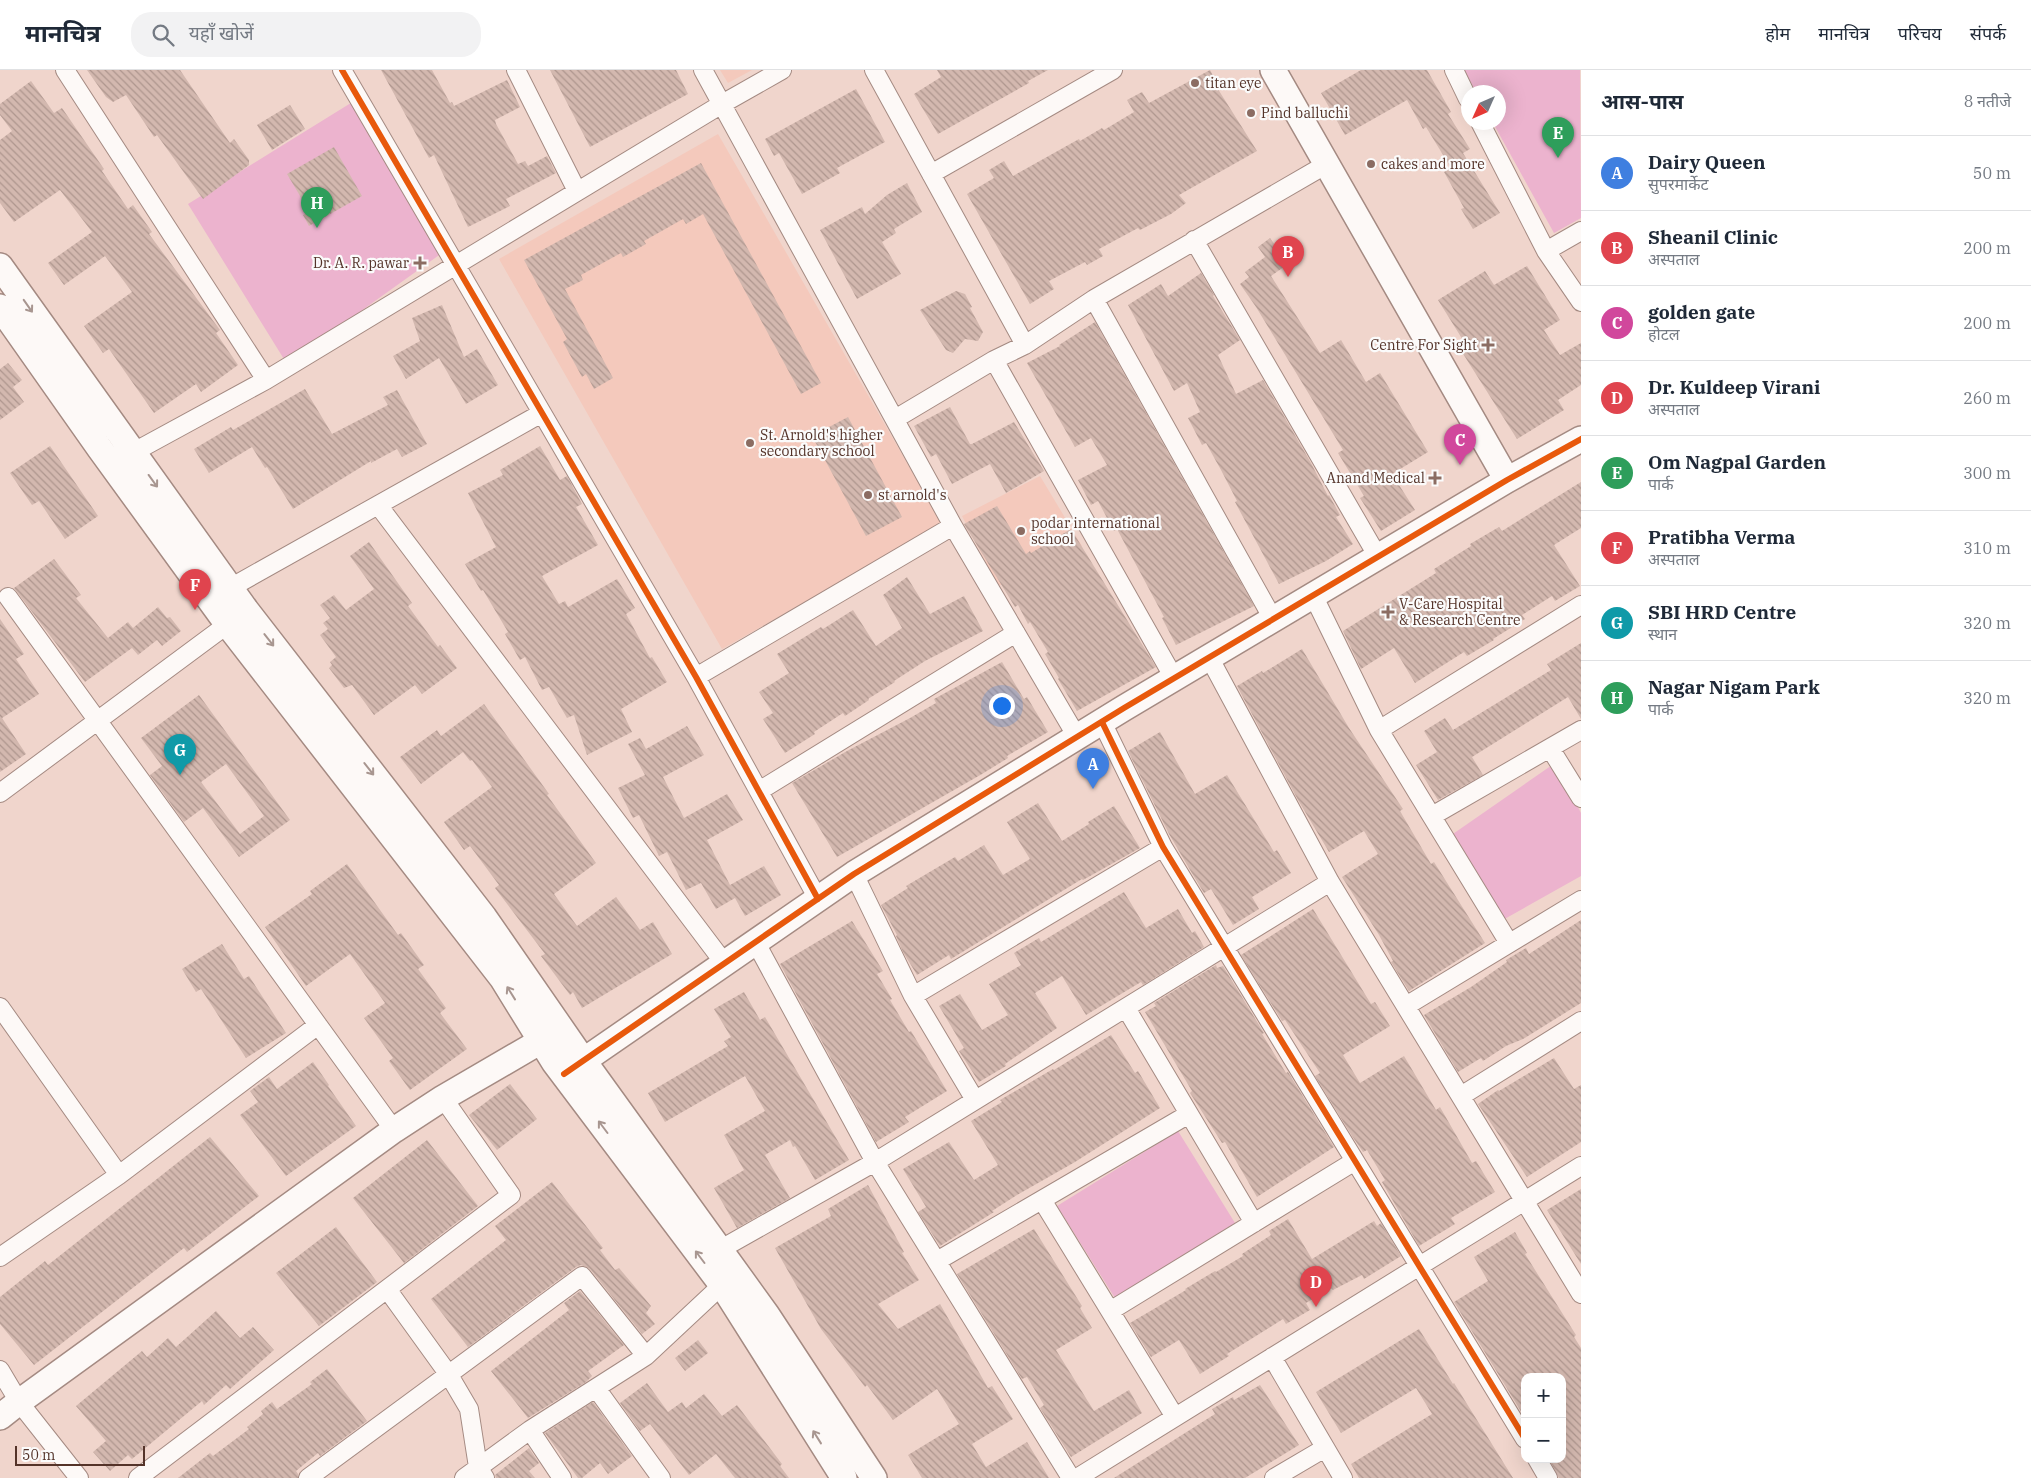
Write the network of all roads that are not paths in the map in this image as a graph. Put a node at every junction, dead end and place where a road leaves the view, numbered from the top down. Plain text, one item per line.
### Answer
1 (65, 70) edge
2 (342, 70) edge
3 (516, 70) edge
4 (703, 70) edge
5 (782, 70) edge
6 (874, 70) edge
7 (1113, 70) edge
8 (1454, 70) edge
9 (1279, 72) edge
10 (1461, 85) edge
11 (722, 104) junction
12 (1484, 130) edge
13 (1327, 164) junction
14 (931, 174) junction
15 (578, 191) junction
16 (1581, 232) edge
17 (1194, 240) junction
18 (1546, 251) junction
19 (457, 265) junction
20 (0, 266) edge
21 (1094, 299) junction
22 (1581, 302) edge
23 (0, 307) edge
24 (1025, 345) junction
25 (994, 360) junction
26 (266, 380) junction
27 (542, 413) junction
28 (895, 419) junction
29 (1581, 439) edge
30 (132, 453) junction
31 (1507, 480) junction
32 (378, 505) junction
33 (953, 526) junction
34 (1378, 557) junction
35 (230, 588) junction
36 (1313, 595) junction
37 (8, 597) dead end
38 (1581, 605) edge
39 (237, 618) junction
40 (1273, 619) junction
41 (1016, 633) junction
42 (1209, 657) junction
43 (696, 677) junction
44 (1174, 678) junction
45 (98, 721) junction
46 (1102, 722) junction
47 (1379, 730) junction
48 (1581, 730) edge
49 (1077, 737) junction
50 (1550, 748) junction
51 (759, 791) junction
52 (0, 793) edge
53 (1581, 798) edge
54 (1432, 816) junction
55 (1163, 847) junction
56 (854, 874) junction
57 (1330, 882) junction
58 (818, 898) junction
59 (1581, 900) edge
60 (756, 943) junction
61 (1509, 943) junction
62 (1224, 948) junction
63 (725, 964) junction
64 (913, 996) junction
65 (1406, 1006) junction
66 (0, 1007) edge
67 (1126, 1008) junction
68 (1581, 1021) edge
69 (318, 1025) junction
70 (550, 1033) junction
71 (573, 1067) junction
72 (1461, 1096) junction
73 (443, 1098) junction
74 (975, 1100) junction
75 (1189, 1114) junction
76 (394, 1130) junction
77 (1355, 1161) junction
78 (875, 1162) junction
79 (1581, 1166) edge
80 (119, 1175) junction
81 (1042, 1200) junction
82 (1525, 1201) junction
83 (1254, 1223) junction
84 (721, 1249) junction
85 (0, 1257) edge
86 (937, 1261) junction
87 (1419, 1266) junction
88 (722, 1285) junction
89 (387, 1289) junction
90 (1581, 1294) edge
91 (1110, 1312) junction
92 (646, 1356) junction
93 (1272, 1358) junction
94 (0, 1370) edge
95 (449, 1375) junction
96 (596, 1388) junction
97 (19, 1402) junction
98 (0, 1417) edge
99 (1175, 1417) junction
100 (530, 1430) junction
101 (1521, 1432) edge
102 (1326, 1448) junction
103 (1539, 1463) edge
104 (476, 1474) edge
105 (79, 1478) edge
106 (138, 1478) edge
107 (308, 1478) edge
108 (562, 1478) edge
109 (661, 1478) edge
110 (844, 1478) edge
111 (874, 1478) edge
112 (1071, 1478) edge
113 (1077, 1478) edge
114 (1274, 1478) edge
115 (1343, 1478) edge
116 (1548, 1478) edge

1 - 26 street
2 - 19 street
3 - 15 street
4 - 11 street
5 - 11 street
6 - 14 street
7 - 14 street
8 - 10 street
9 - 13 main road
11 - 15 street
11 - 28 street
12 - 18 street
13 - 17 street
13 - 31 main road
14 - 24 street
15 - 19 street
16 - 18 street
17 - 21 street
17 - 34 street
18 - 22 street
19 - 26 street
19 - 27 street
20 -> 30 main road
21 - 24 street
21 - 40 street
23 - 39 main road
24 - 25 street
25 - 28 street
25 - 44 street
26 - 30 street
27 - 32 street
27 - 43 street
28 - 33 street
29 - 31 main road
30 -> 35 main road
31 - 34 main road
32 - 35 street
32 - 63 street
33 - 41 street
33 - 43 street
34 - 36 main road
35 - 39 main road
36 - 40 main road
36 - 47 street
37 - 45 street
38 - 47 street
39 - 45 street
39 - 70 main road
40 - 42 main road
41 - 49 street
41 - 51 street
42 - 44 main road
42 - 57 street
43 - 51 street
44 - 46 main road
45 - 52 street
45 - 69 street
46 - 49 main road
46 - 55 street
47 - 54 street
48 - 50 street
49 - 56 main road
50 - 53 street
50 - 54 street
51 - 58 street
54 - 61 street
55 - 62 street
55 - 64 street
56 - 58 main road
56 - 64 street
57 - 62 street
57 - 65 street
58 - 60 main road
59 - 61 street
60 - 63 main road
60 - 78 street
61 - 65 street
62 - 67 street
62 - 77 street
63 - 71 main road
64 - 74 street
65 - 72 street
66 - 80 street
67 - 74 street
67 - 75 street
68 - 72 street
69 - 76 street
69 - 80 street
70 - 71 main road
70 - 73 main road
71 - 84 main road
88 -> 71 main road
72 - 82 street
73 - 76 main road
73 - 89 street
74 - 78 street
75 - 81 street
75 - 83 street
76 - 97 main road
77 - 83 street
77 - 87 street
78 - 84 street
78 - 86 street
79 - 82 street
80 - 85 street
81 - 86 street
81 - 91 street
82 - 87 street
82 - 90 street
83 - 91 street
84 - 111 main road
86 - 112 street
87 - 93 street
87 - 101 street
88 - 92 street
110 -> 88 main road
89 - 95 street
89 - 106 street
91 - 99 street
92 - 95 street
92 - 96 street
93 - 99 street
93 - 102 street
94 - 97 street
95 - 104 street
95 - 107 street
96 - 100 street
96 - 109 street
97 - 98 main road
97 - 105 street
99 - 113 street
100 - 104 street
100 - 108 street
102 - 114 street
102 - 115 street
103 - 116 street

